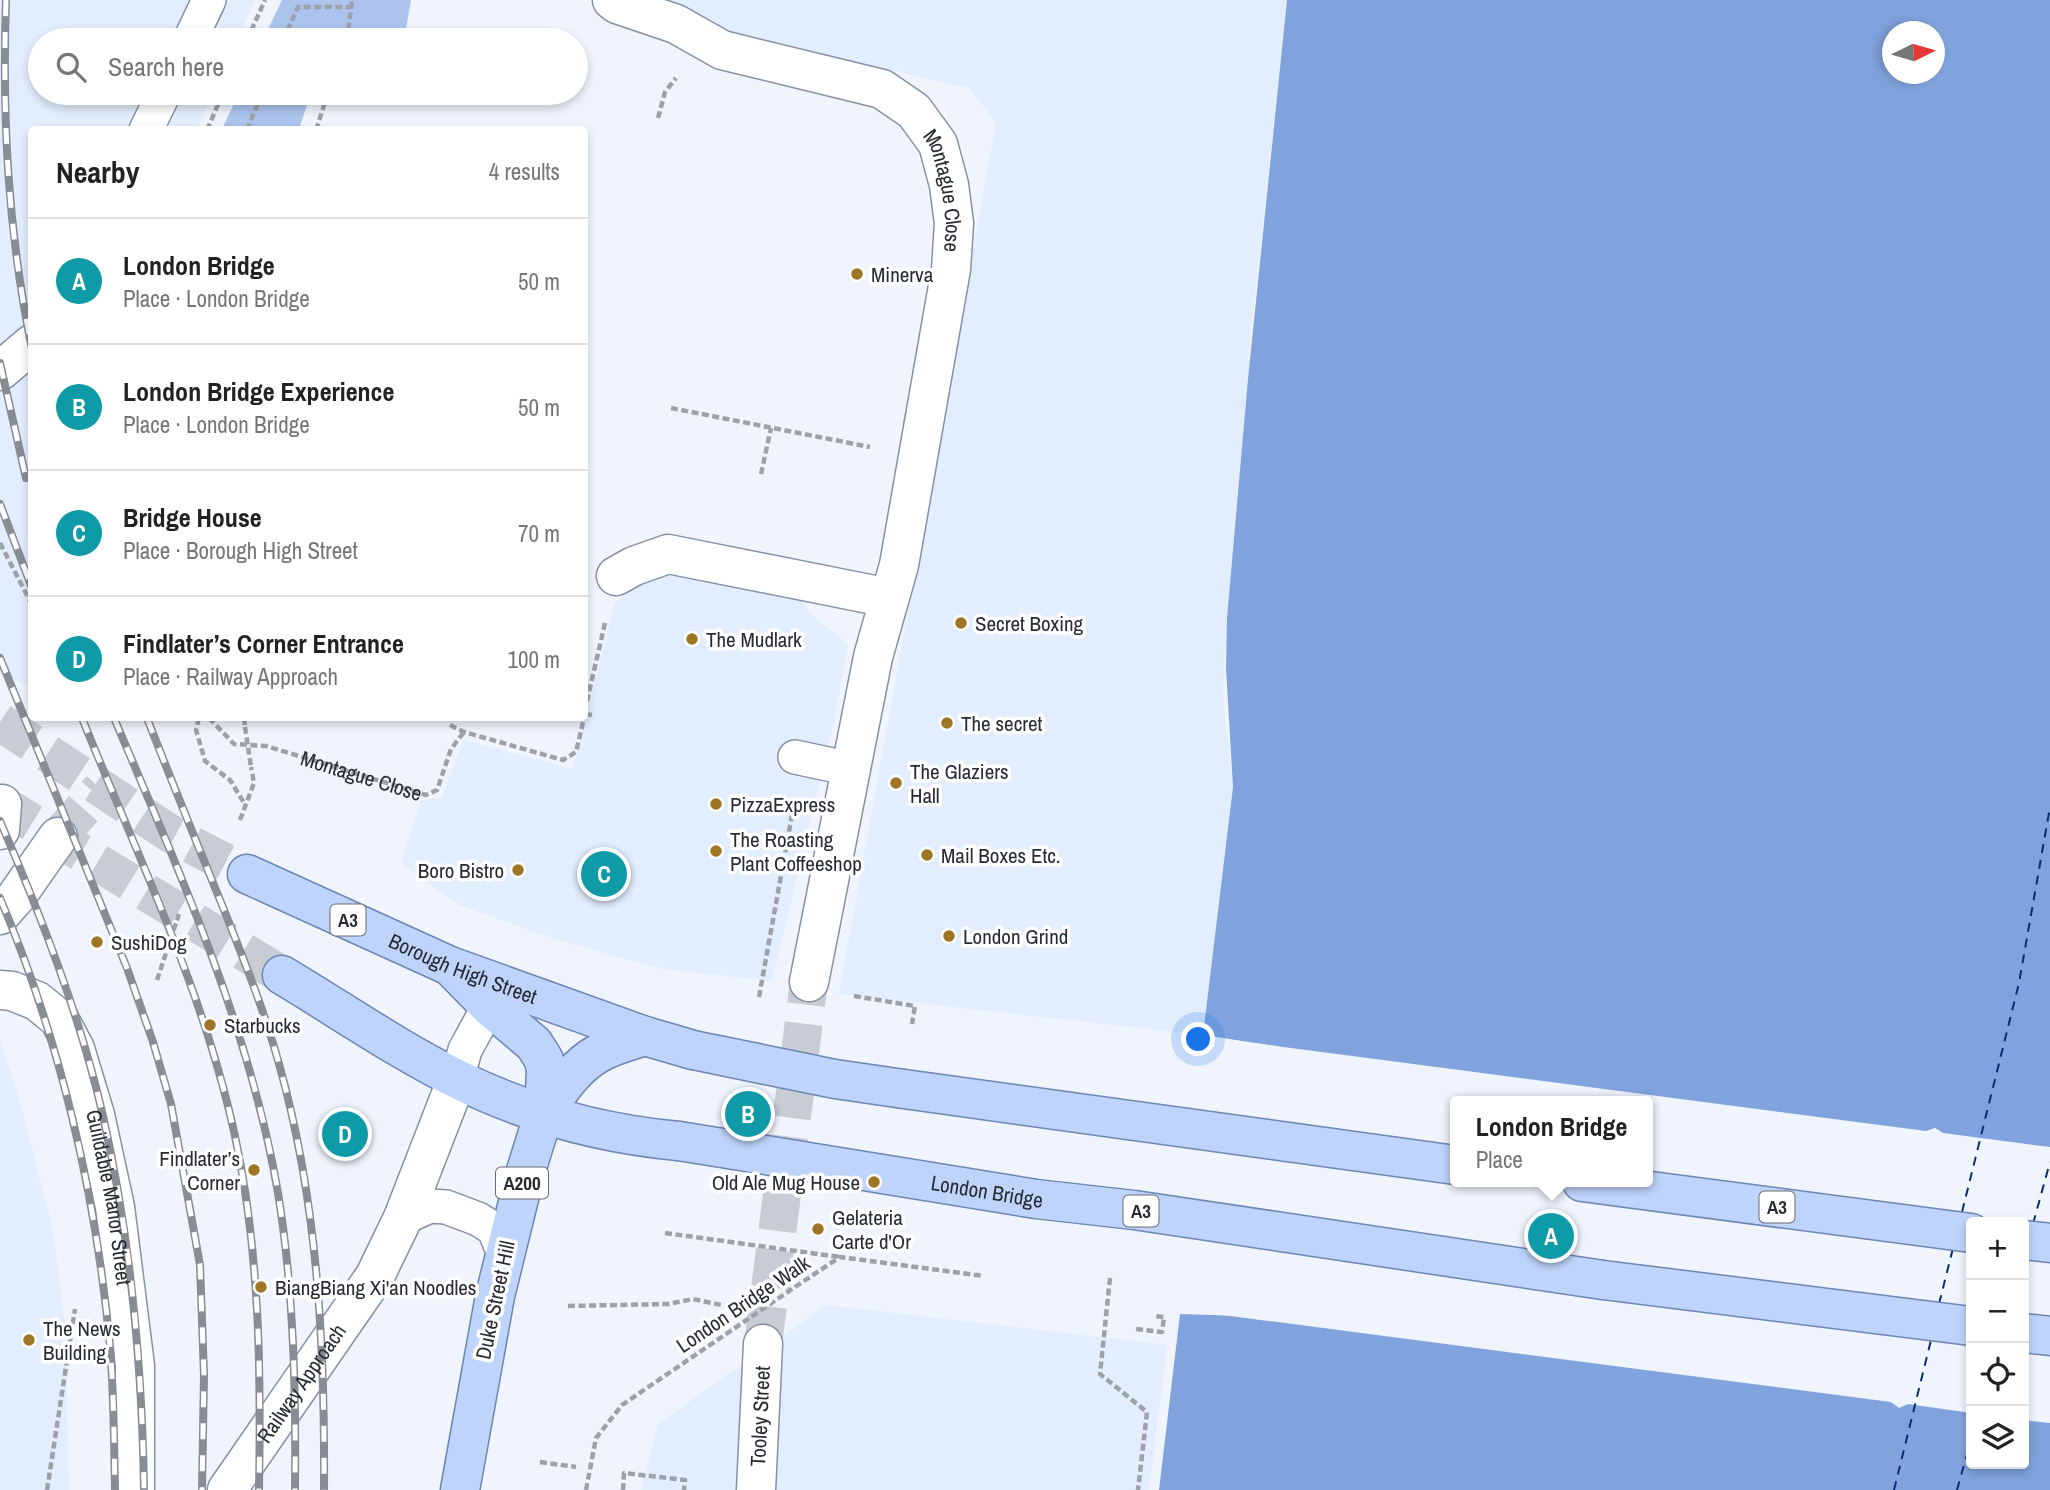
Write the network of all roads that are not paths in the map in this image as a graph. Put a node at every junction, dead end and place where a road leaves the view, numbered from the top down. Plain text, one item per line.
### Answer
1 (209, 0) edge
2 (612, 0) edge
3 (196, 28) edge
4 (158, 105) edge
5 (148, 126) edge
6 (28, 347) edge
7 (0, 371) edge
8 (616, 576) road end
9 (889, 598) junction
10 (795, 757) dead end
11 (851, 769) junction
12 (58, 837) tunnel mouth
13 (247, 874) tunnel mouth
14 (0, 915) edge
15 (450, 967) junction
16 (282, 975) tunnel mouth
17 (809, 982) tunnel mouth
18 (0, 990) edge
19 (489, 1006) junction
20 (645, 1035) junction
21 (457, 1079) junction
22 (544, 1113) junction
23 (1450, 1164) edge
24 (1620, 1187) edge
25 (403, 1218) junction
26 (1966, 1232) edge
27 (2029, 1241) edge
28 (2050, 1243) edge
29 (504, 1254) junction
30 (1966, 1325) edge
31 (762, 1328) tunnel mouth
32 (2029, 1334) edge
33 (2050, 1336) edge
34 (135, 1490) edge
35 (227, 1490) edge
36 (460, 1490) edge
37 (756, 1490) edge

1 - 3 lane
2 - 9 street, Montague Close
4 - 5 lane
6 - 7 street
8 - 9 street
9 - 11 street, Montague Close
10 - 11 lane
11 - 17 street, Montague Close
12 - 14 street
13 - 15 main road, Borough High Street / A3
15 - 19 main road
15 - 20 main road, Borough High Street / A3
16 - 21 main road, A3
18 - 34 street, Guildable Manor Street
19 - 21 lane, Borough High Street
19 - 22 main road
20 - 22 main road, A200
20 - 23 main road, A3, bridge
21 - 22 main road, A3
21 - 25 street
22 - 29 main road, Duke Street Hill / A200
22 - 30 main road, London Bridge / A3, bridge
24 - 26 main road, A3
25 - 29 lane
25 - 35 street, Railway Approach
27 - 28 main road
29 - 36 main road, Duke Street Hill / A200
31 - 37 street, Tooley Street
32 - 33 main road

